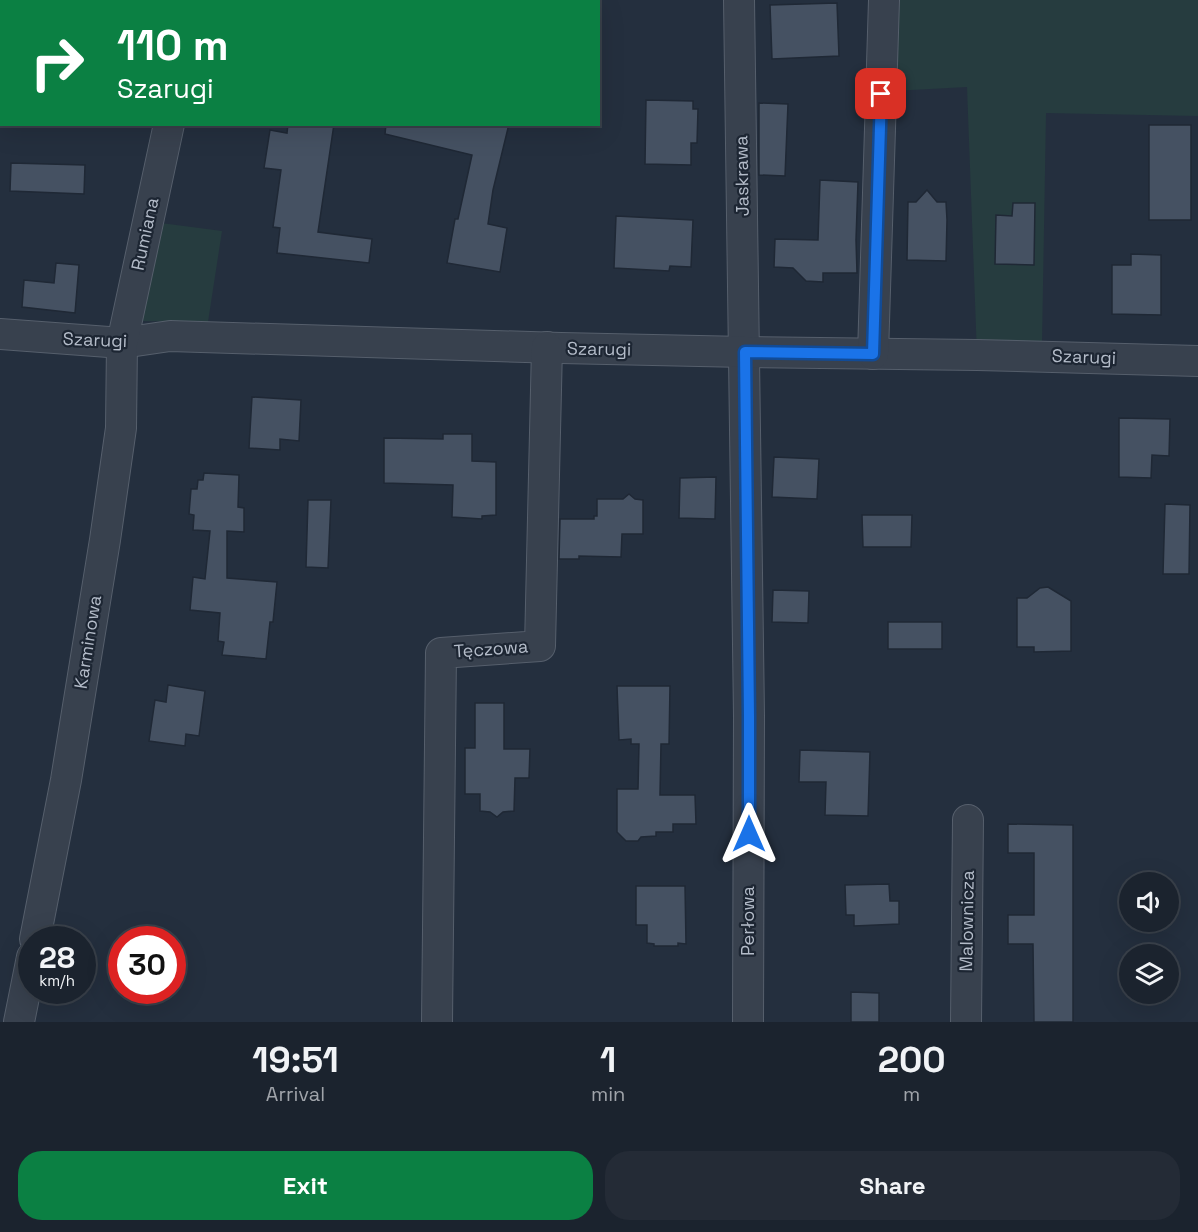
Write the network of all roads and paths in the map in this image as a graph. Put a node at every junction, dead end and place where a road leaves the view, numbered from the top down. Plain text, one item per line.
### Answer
1 (739, 0) edge
2 (884, 0) edge
3 (169, 126) edge
4 (0, 334) edge
5 (122, 343) junction
6 (547, 347) junction
7 (745, 352) junction
8 (873, 354) junction
9 (1198, 361) edge
10 (968, 820) dead end
11 (38, 926) edge
12 (23, 1004) edge
13 (19, 1022) edge
14 (437, 1022) edge
15 (748, 1022) edge
16 (966, 1022) edge

1 - 7 street, Jaskrawa
2 - 8 street
3 - 5 street, Rumiana
4 - 5 street, Szarugi
5 - 6 street, Szarugi
5 - 11 street, Karminowa
6 - 7 street, Szarugi
6 - 14 street, Tęczowa
7 - 8 street, Szarugi
7 - 15 street, Perłowa
8 - 9 street, Szarugi
10 - 16 street, Malownicza
12 - 13 street

